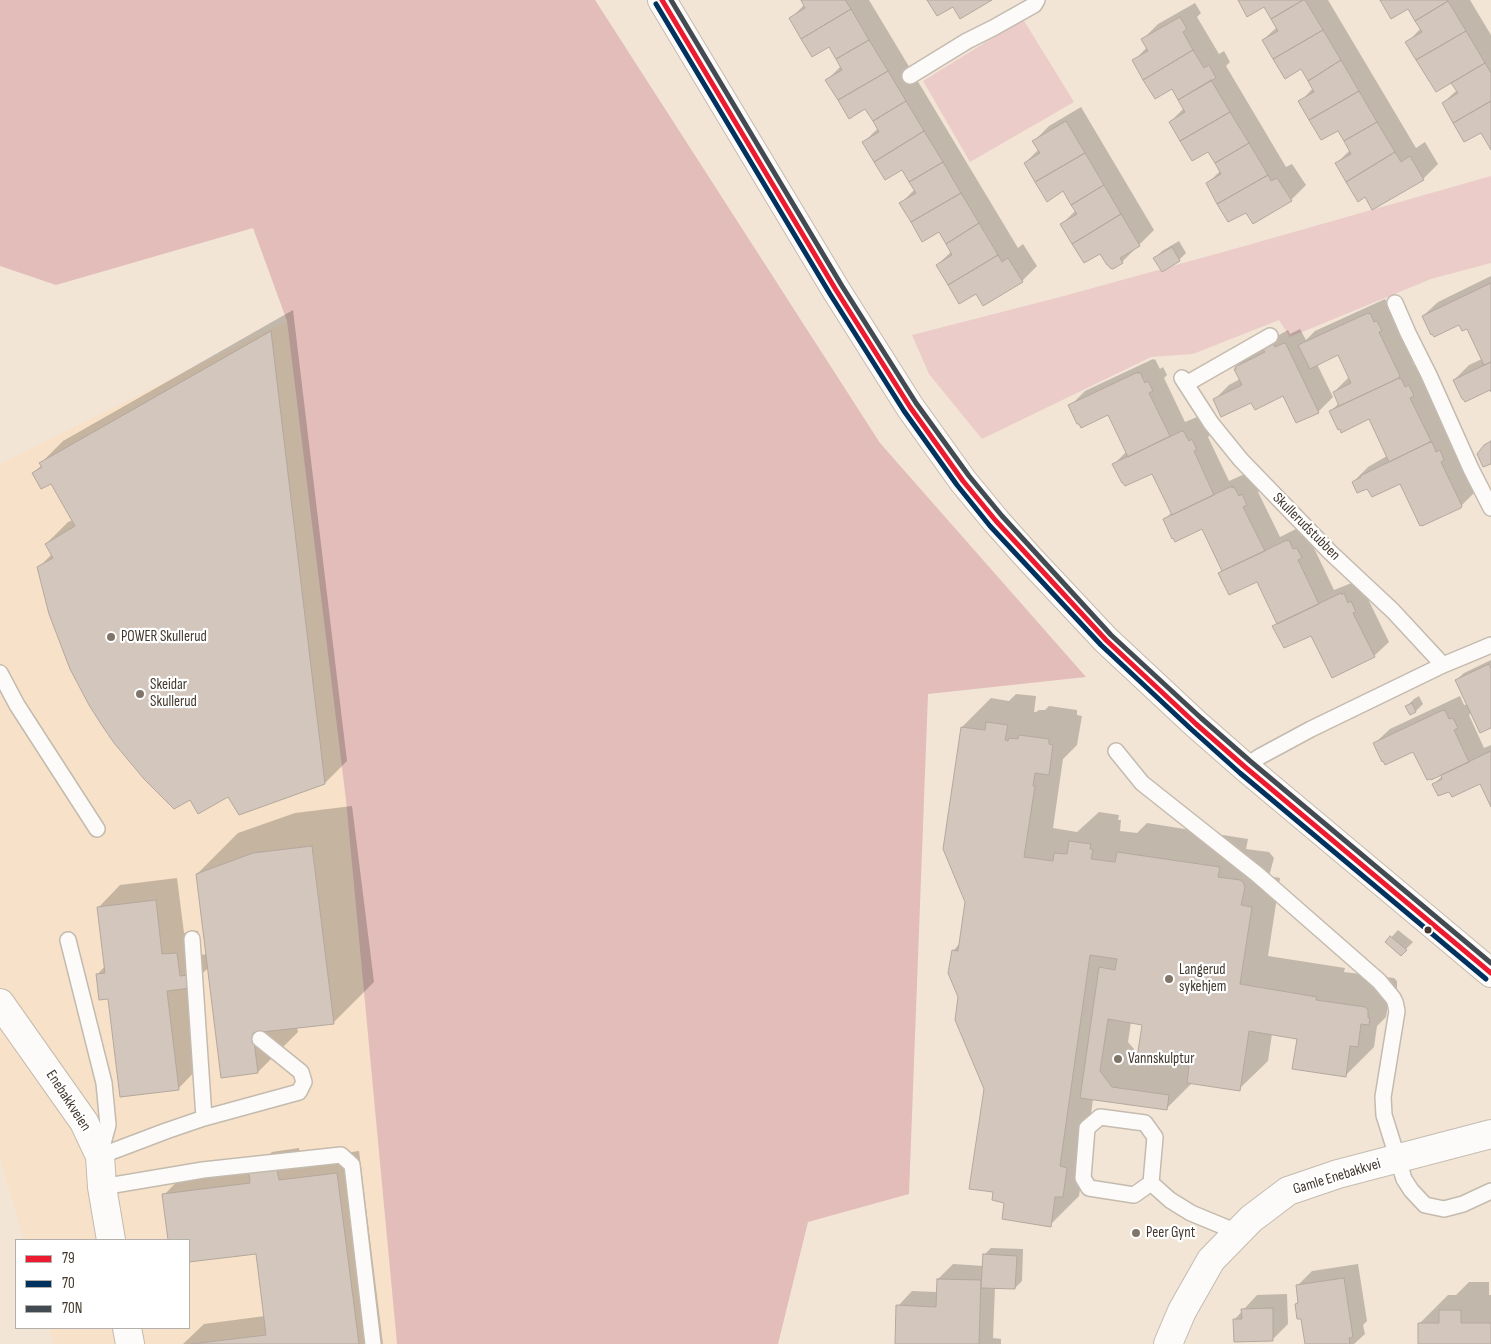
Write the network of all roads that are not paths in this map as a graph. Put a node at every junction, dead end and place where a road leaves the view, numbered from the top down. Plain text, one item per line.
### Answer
1 (662, 0) edge
2 (1037, 0) edge
3 (910, 76) dead end
4 (1396, 303) dead end
5 (1270, 336) dead end
6 (1491, 508) edge
7 (1491, 645) edge
8 (1443, 665) junction
9 (0, 673) edge
10 (1116, 750) dead end
11 (1245, 767) junction
12 (97, 829) dead end
13 (192, 939) dead end
14 (68, 940) dead end
15 (1491, 973) edge
16 (0, 1003) edge
17 (260, 1039) dead end
18 (204, 1118) junction
19 (1491, 1134) edge
20 (100, 1156) junction
21 (1398, 1158) junction
22 (1151, 1183) junction
23 (102, 1187) junction
24 (1491, 1190) edge
25 (1237, 1232) junction
26 (112, 1239) edge
27 (127, 1329) edge
28 (130, 1344) edge
29 (373, 1344) edge
30 (1168, 1344) edge

1 - 11 main road
2 - 3 lane
4 - 6 lane
5 - 8 lane, Skullerudstubben
7 - 8 lane
8 - 11 lane
9 - 12 lane
10 - 21 lane
11 - 15 main road
13 - 18 lane
14 - 20 lane
16 - 20 main road, Enebakkveien
17 - 18 lane
18 - 20 lane
19 - 21 main road, Gamle Enebakkvei
20 - 23 main road, Enebakkveien
21 - 24 lane
21 - 25 main road, Gamle Enebakkvei
22 - 22 lane
22 - 25 lane
23 - 26 main road, Enebakkveien
23 - 29 lane
25 - 30 main road, Gamle Enebakkvei
27 - 28 main road

